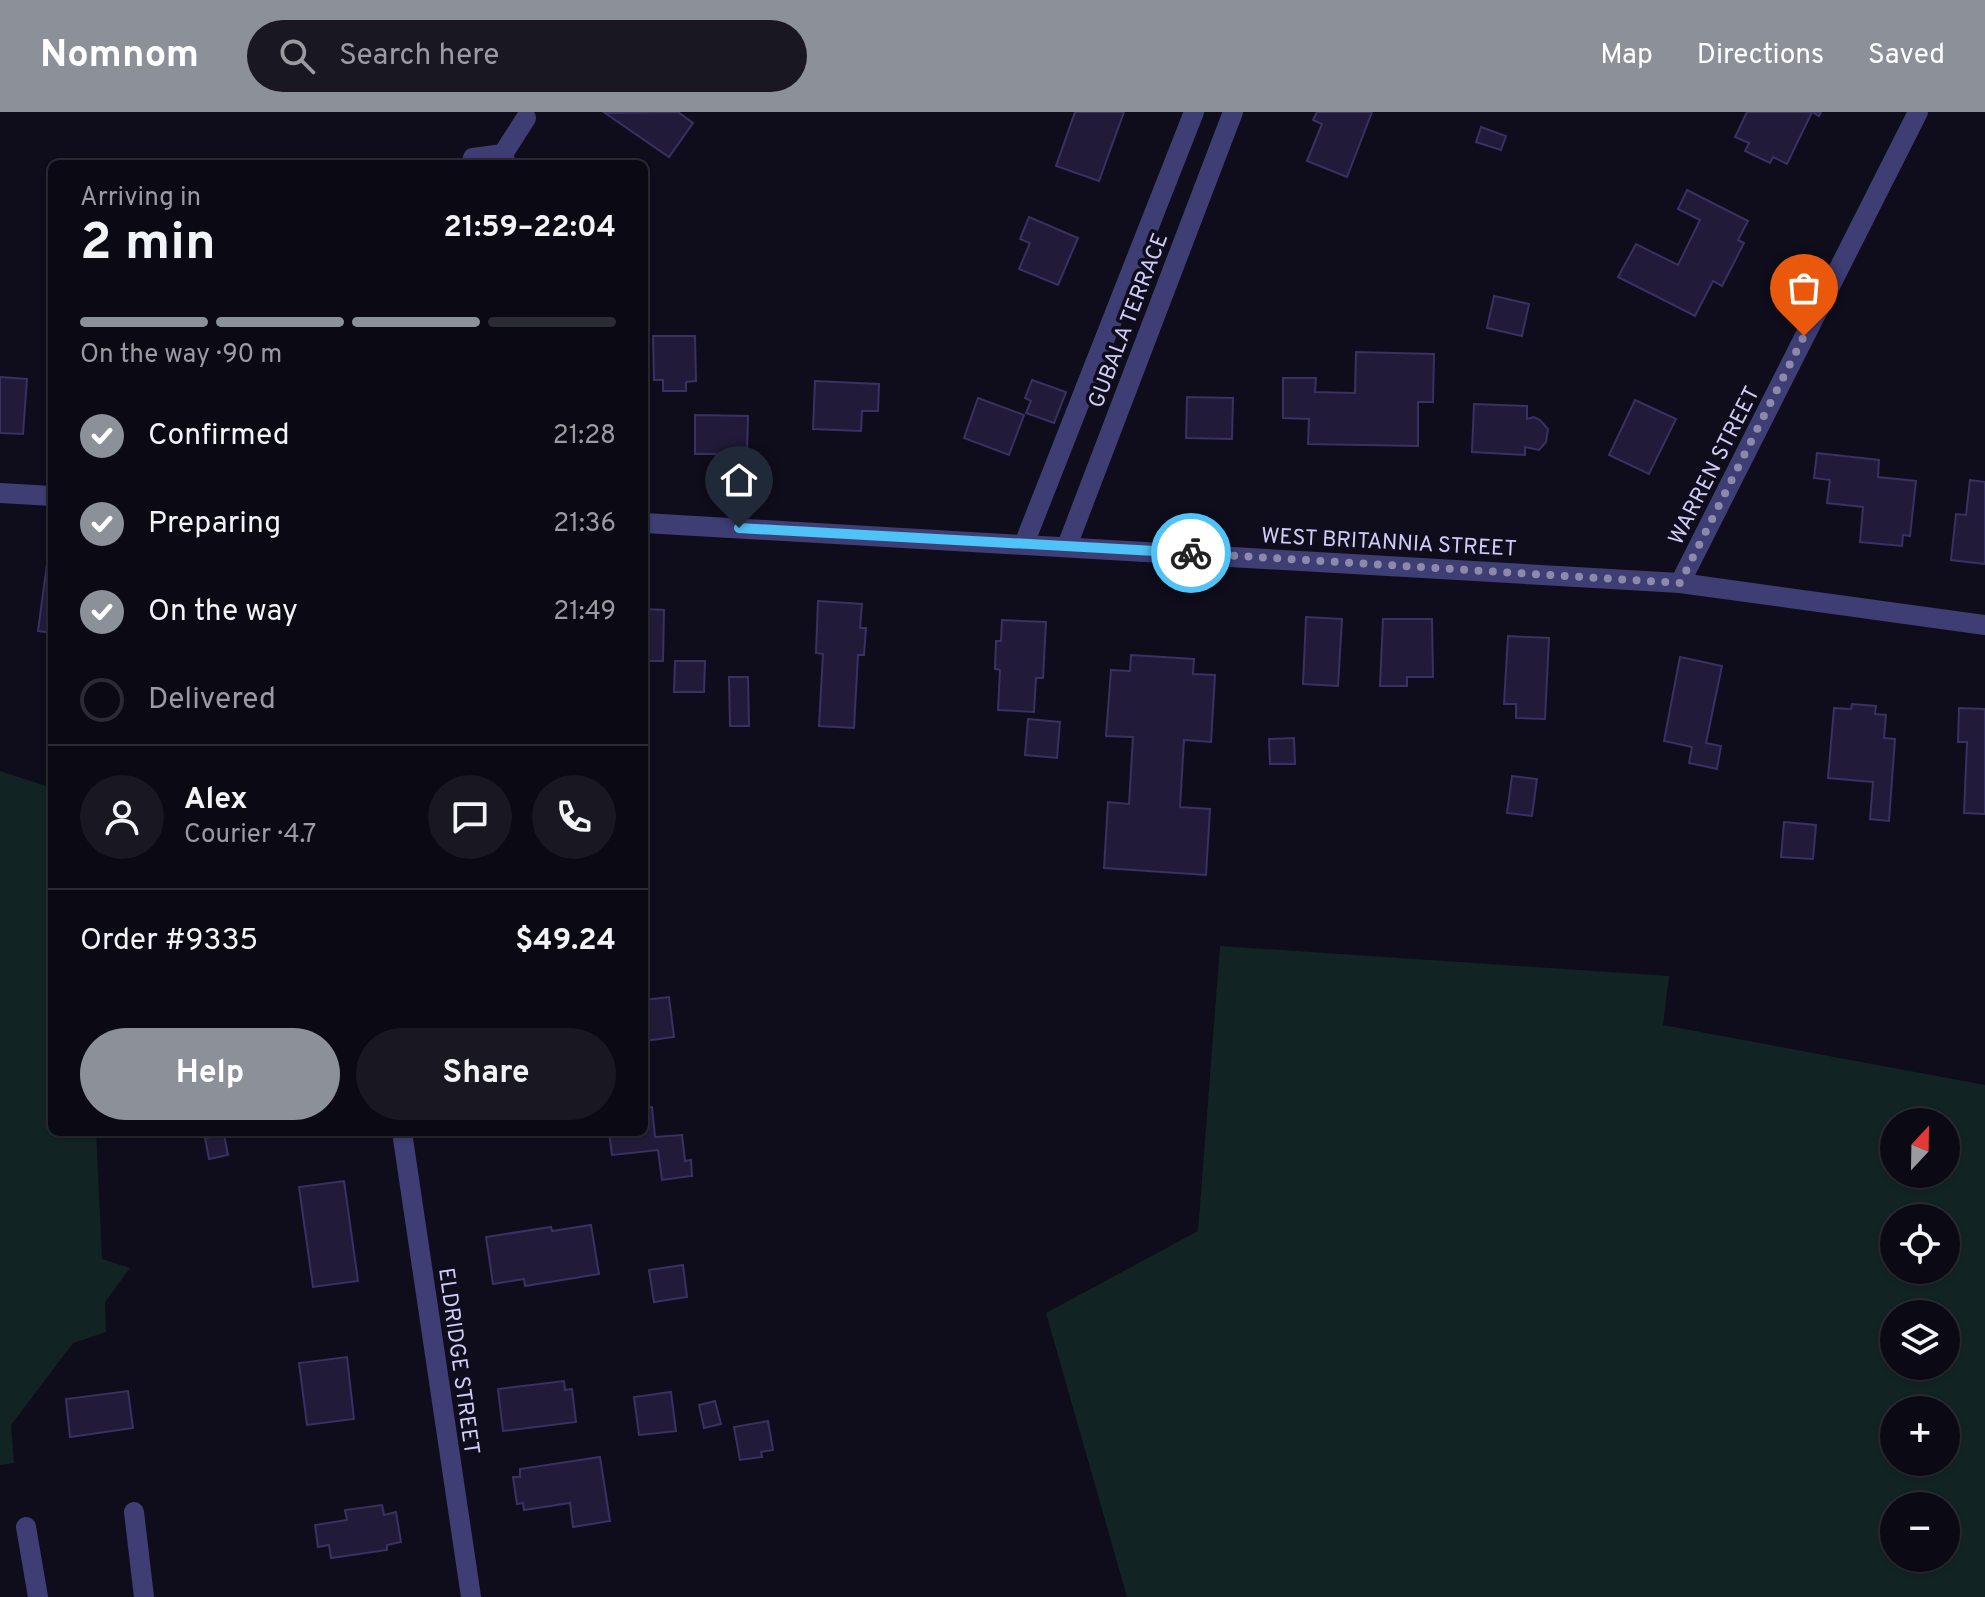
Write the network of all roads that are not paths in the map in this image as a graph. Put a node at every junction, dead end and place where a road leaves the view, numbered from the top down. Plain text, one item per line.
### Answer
1 (1233, 112) edge
2 (1918, 112) edge
3 (526, 118) dead end
4 (1191, 118) edge
5 (504, 159) edge
6 (472, 160) edge
7 (0, 493) edge
8 (48, 496) edge
9 (648, 523) edge
10 (1024, 544) junction
11 (1067, 546) junction
12 (1680, 583) junction
13 (1985, 625) edge
14 (403, 1136) edge
15 (134, 1512) dead end
16 (26, 1527) dead end
17 (38, 1597) edge
18 (144, 1597) edge
19 (471, 1597) edge

1 - 11 street, GUBALA TERRACE
2 - 12 street, WARREN STREET
3 - 5 street
4 - 10 street, GUBALA TERRACE
5 - 6 street
7 - 8 street
9 - 10 street, WEST BRITANNIA STREET
10 - 11 street, WEST BRITANNIA STREET
11 - 12 street, WEST BRITANNIA STREET
12 - 13 street, WEST BRITANNIA STREET
14 - 19 street, ELDRIDGE STREET
15 - 18 street
16 - 17 street

